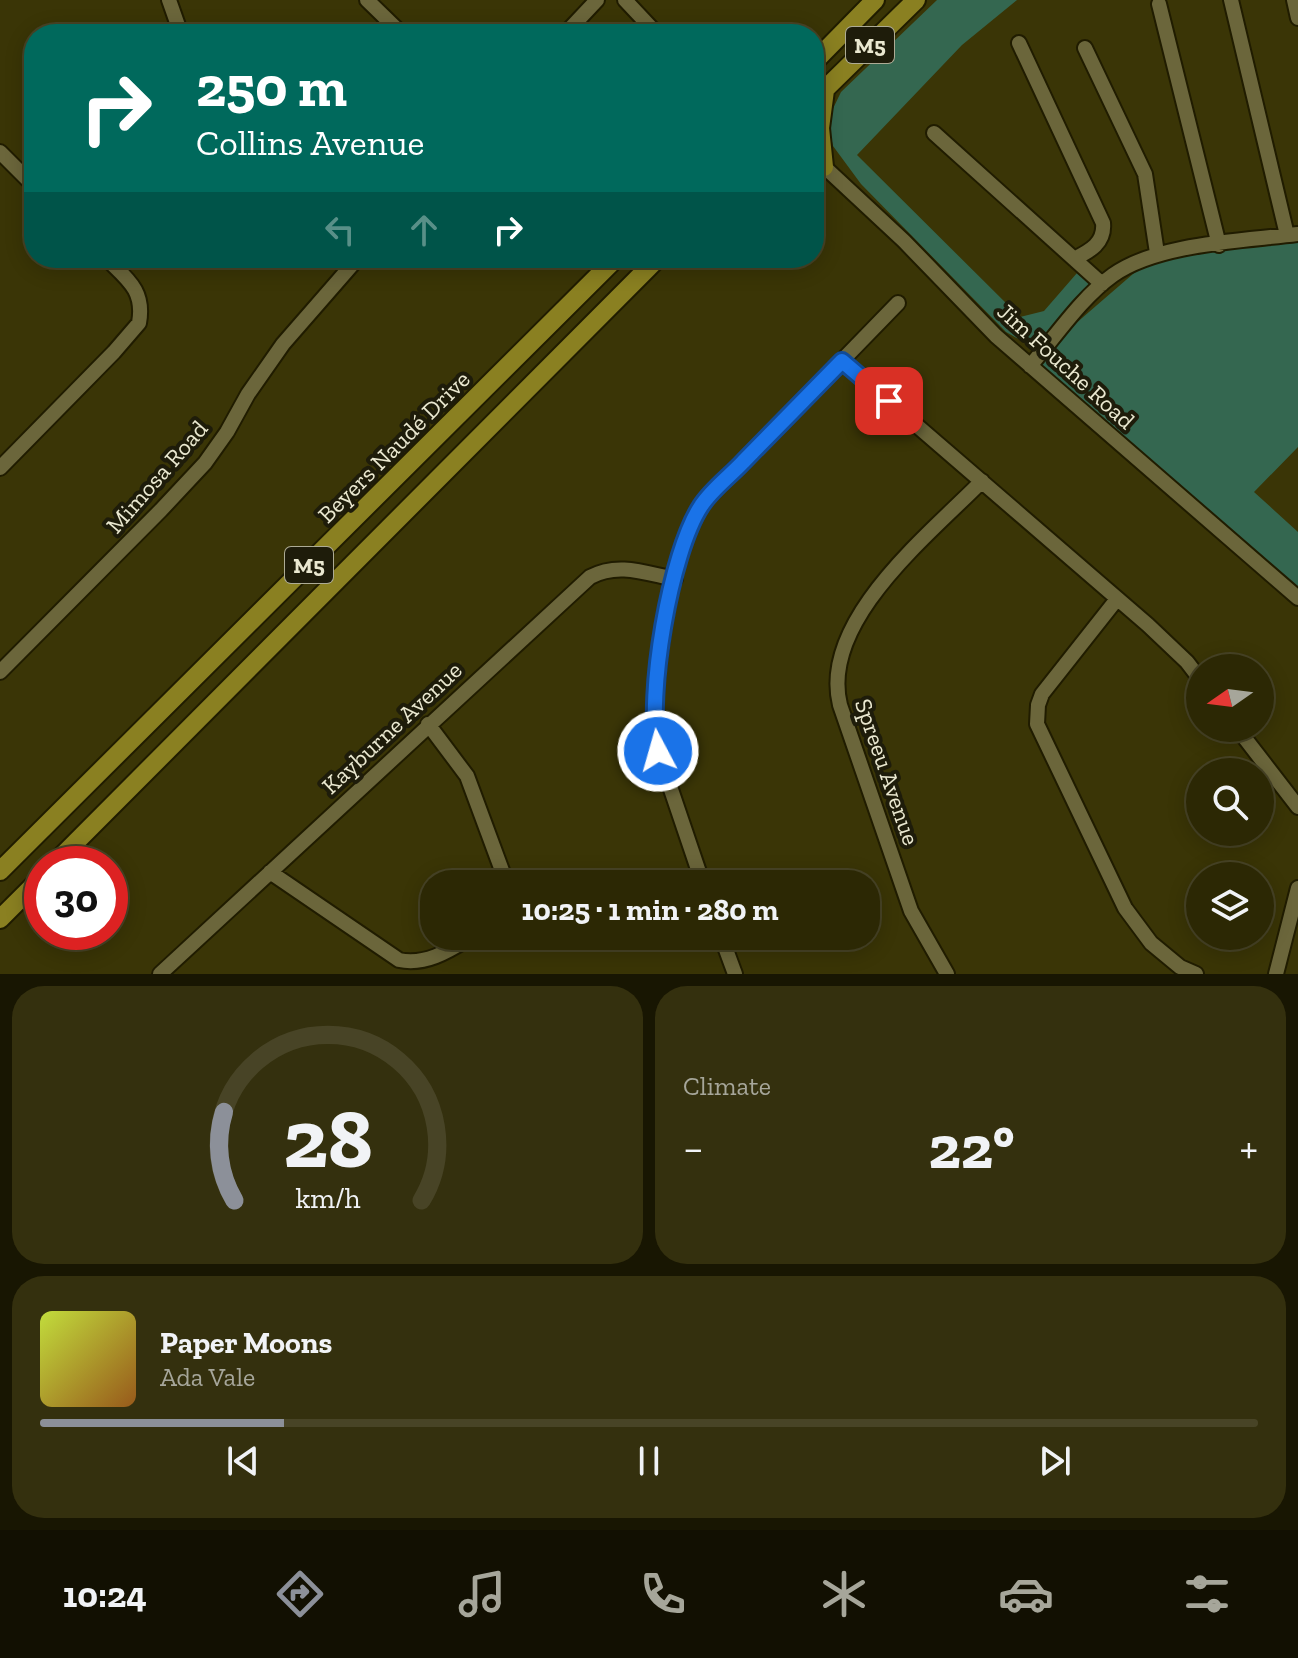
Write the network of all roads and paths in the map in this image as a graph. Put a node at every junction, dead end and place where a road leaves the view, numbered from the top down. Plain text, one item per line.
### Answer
1 (169, 0) edge
2 (367, 0) edge
3 (597, 0) edge
4 (625, 0) edge
5 (875, 0) edge
6 (916, 0) edge
7 (1231, 0) edge
8 (1294, 0) edge
9 (1159, 4) dead end
10 (1298, 18) edge
11 (177, 24) edge
12 (392, 24) edge
13 (574, 24) edge
14 (648, 24) edge
15 (1019, 43) dead end
16 (1085, 48) dead end
17 (824, 52) edge
18 (824, 91) edge
19 (934, 133) dead end
20 (0, 152) edge
21 (824, 167) edge
22 (24, 176) edge
23 (1293, 234) edge
24 (1219, 245) junction
25 (1157, 253) junction
26 (1074, 259) junction
27 (116, 268) edge
28 (349, 268) edge
29 (606, 268) edge
30 (648, 268) edge
31 (1102, 284) junction
32 (898, 303) dead end
33 (842, 361) junction
34 (1030, 366) junction
35 (0, 468) edge
36 (982, 481) junction
37 (675, 579) junction
38 (1298, 598) edge
39 (1117, 599) junction
40 (1186, 663) edge
41 (0, 672) edge
42 (428, 724) junction
43 (1248, 742) edge
44 (1298, 807) edge
45 (72, 846) edge
46 (502, 870) edge
47 (699, 870) edge
48 (0, 871) edge
49 (270, 872) junction
50 (1298, 888) edge
51 (24, 895) edge
52 (0, 919) edge
53 (449, 950) edge
54 (726, 950) edge
55 (160, 974) edge
56 (735, 974) edge
57 (947, 974) edge
58 (1196, 974) edge
59 (1276, 974) edge

1 - 11 street
2 - 12 street
3 - 13 street
4 - 14 street
5 - 17 main road, M5
6 - 18 main road, M5
7 - 23 street
8 - 10 street
9 - 24 street
15 - 26 street
16 - 25 street
19 - 26 street
20 - 22 street
21 - 34 street, Jim Fouche Road
23 - 24 street
24 - 25 street
25 - 31 street
26 - 31 street
27 - 35 street
28 - 41 street, Mimosa Road
29 - 48 main road, Beyers Naudé Drive / M5
30 - 45 main road, M5
31 - 34 street
32 - 33 street
33 - 36 street
33 - 37 street
34 - 38 street, Jim Fouche Road
36 - 39 street
36 - 57 street, Spreeu Avenue
37 - 42 street, Kayburne Avenue
37 - 47 street
39 - 40 street
39 - 58 street
42 - 46 street
42 - 49 street, Kayburne Avenue
43 - 44 street
49 - 53 street
49 - 55 street, Kayburne Avenue
50 - 59 street
51 - 52 main road
54 - 56 street

